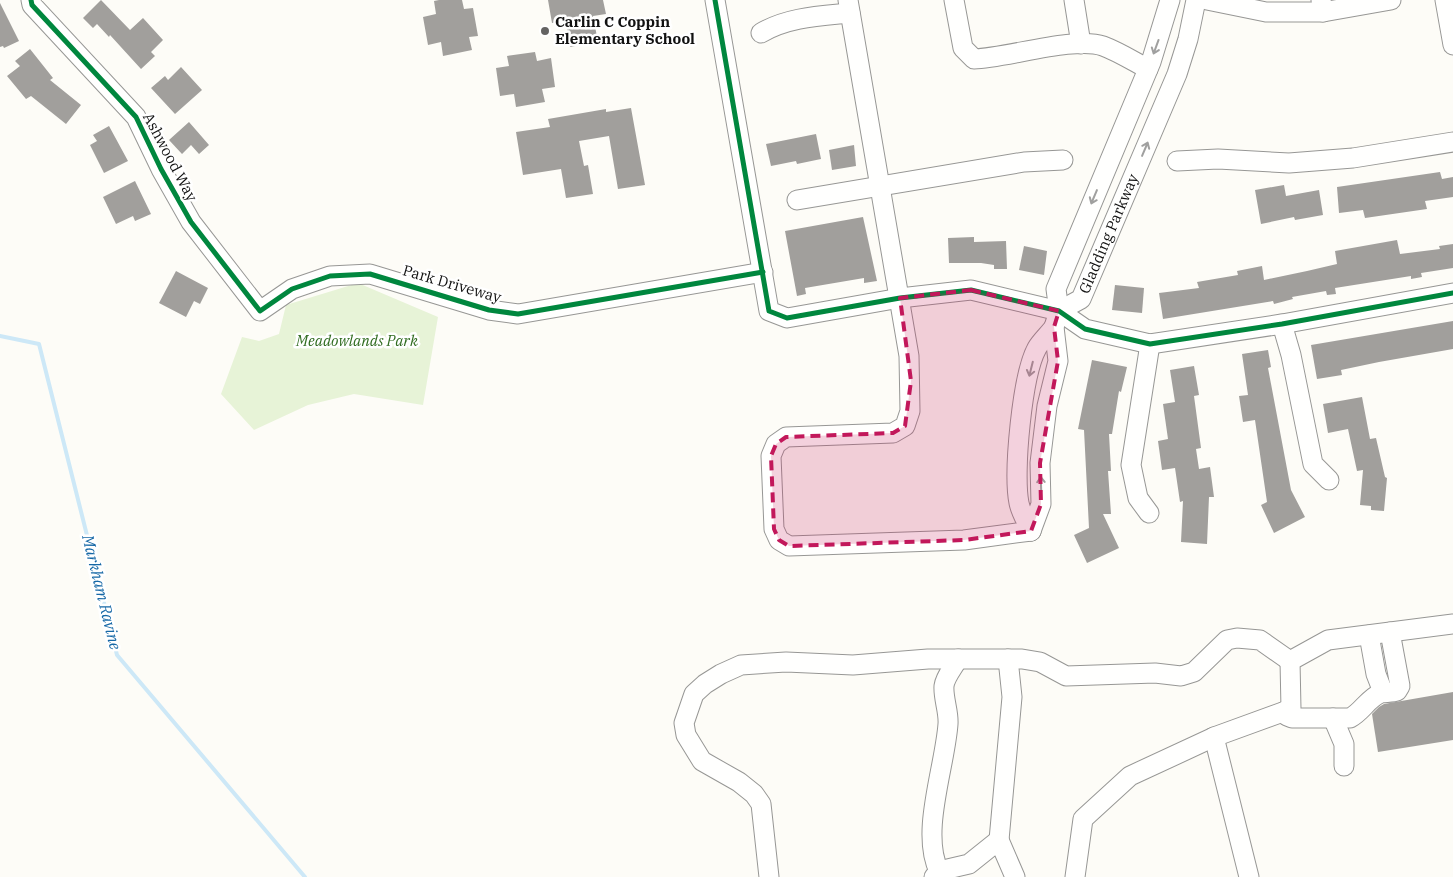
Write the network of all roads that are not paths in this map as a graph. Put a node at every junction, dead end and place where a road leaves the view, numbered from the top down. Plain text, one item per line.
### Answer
1 (31, 0) edge
2 (715, 0) edge
3 (954, 0) edge
4 (1074, 0) edge
5 (1170, 0) edge
6 (1196, 0) edge
7 (1207, 0) edge
8 (1391, 0) edge
9 (1445, 0) edge
10 (1322, 6) edge
11 (849, 7) edge
12 (761, 33) dead end
13 (1081, 44) junction
14 (1453, 45) edge
15 (1148, 68) junction
16 (1453, 142) edge
17 (1063, 160) dead end
18 (1177, 161) dead end
19 (881, 187) junction
20 (797, 200) dead end
21 (763, 272) junction
22 (1453, 293) edge
23 (900, 298) junction
24 (260, 311) joint
25 (1056, 319) junction
26 (1282, 324) junction
27 (1150, 344) junction
28 (1329, 480) dead end
29 (1150, 513) dead end
30 (1453, 624) edge
31 (1390, 632) junction
32 (1369, 635) junction
33 (1008, 659) junction
34 (958, 660) junction
35 (1290, 661) junction
36 (1383, 692) junction
37 (1285, 711) junction
38 (1333, 718) junction
39 (1214, 737) junction
40 (1344, 766) dead end
41 (999, 840) junction
42 (936, 874) edge
43 (769, 877) edge
44 (1015, 877) edge
45 (1075, 877) edge
46 (1249, 877) edge

1 - 24 street, Ashwood Way
2 - 21 street
3 - 13 street
4 - 13 street
5 -> 15 street, Gladding Parkway
25 -> 6 street, Gladding Parkway
7 - 10 street
8 - 10 street
9 - 14 street
11 - 12 street
11 - 19 street
13 - 15 street
15 -> 25 street, Gladding Parkway
16 - 18 street
17 - 19 street
19 - 20 street
19 - 23 street
21 - 23 street
21 - 24 street, Park Driveway
22 - 26 street
23 - 25 street
23 - 25 street
25 - 27 street
26 - 27 street
26 - 28 street
27 - 29 street
30 - 31 street
31 - 32 street
31 - 36 street
32 - 35 street
32 - 36 street
33 - 34 street
33 - 35 street
33 - 41 street
34 - 42 street
34 - 43 street
35 - 37 street
36 - 38 street
37 - 38 street
37 - 39 street
38 - 40 street
39 - 45 street
39 - 46 street
41 - 42 street
41 - 44 street

